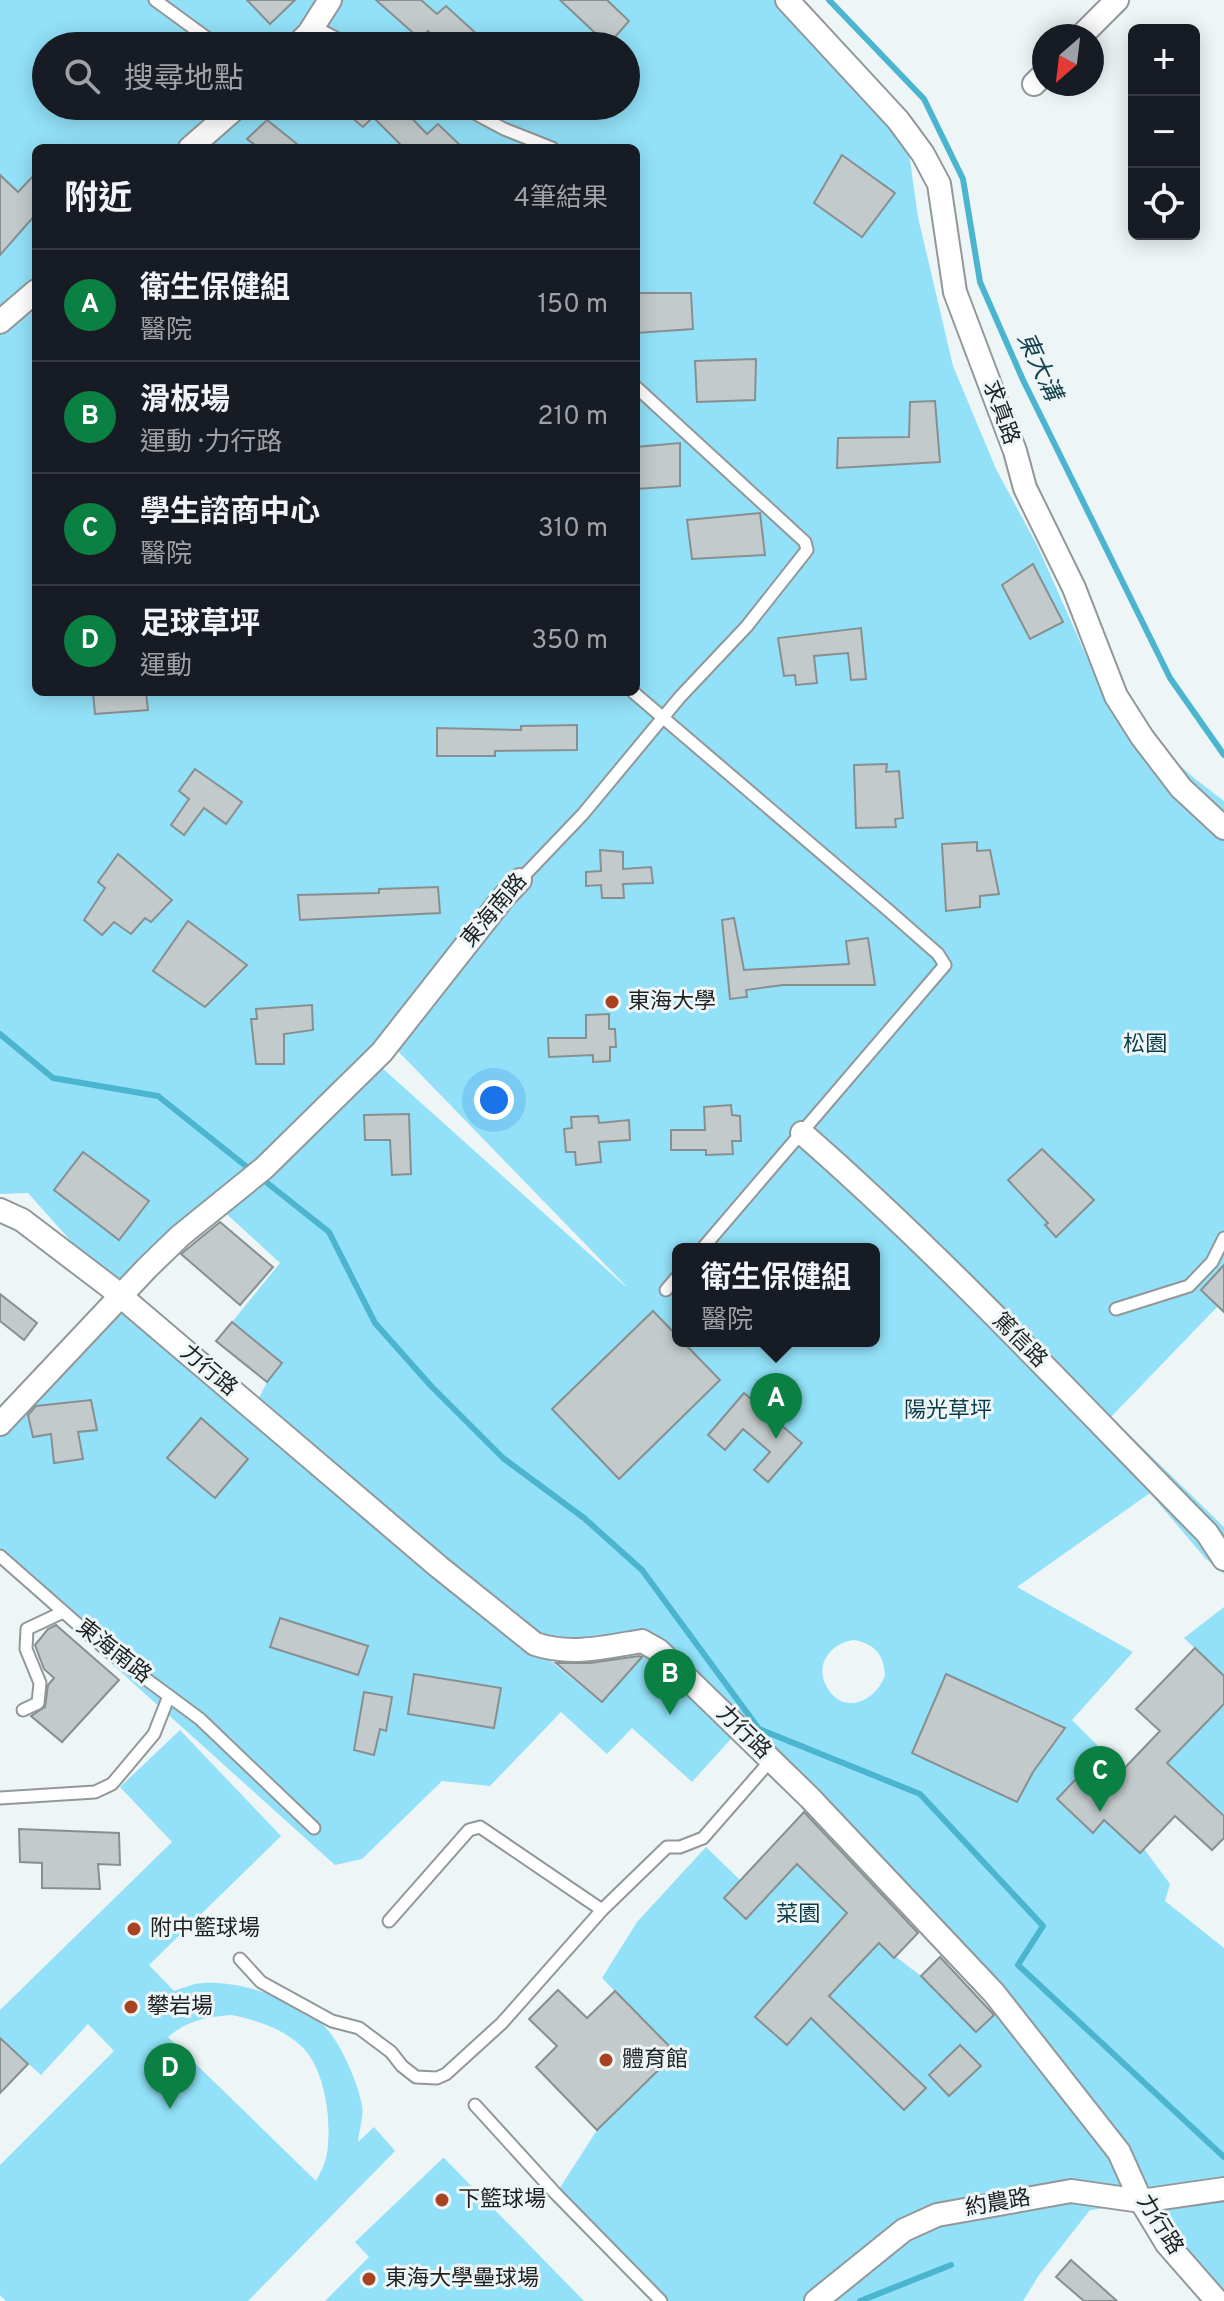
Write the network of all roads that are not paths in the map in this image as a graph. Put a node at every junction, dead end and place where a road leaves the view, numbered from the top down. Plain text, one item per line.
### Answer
1 (155, 0) edge
2 (330, 0) edge
3 (787, 0) edge
4 (1117, 0) edge
5 (1093, 24) edge
6 (199, 32) edge
7 (308, 32) edge
8 (222, 120) edge
9 (487, 120) edge
10 (195, 144) edge
11 (542, 144) edge
12 (32, 294) edge
13 (0, 322) edge
14 (640, 391) edge
15 (637, 696) edge
16 (663, 719) junction
17 (1224, 828) edge
18 (520, 880) joint
19 (802, 1133) junction
20 (0, 1210) edge
21 (1224, 1238) edge
22 (707, 1243) edge
23 (672, 1283) edge
24 (666, 1290) dead end
25 (120, 1296) junction
26 (1116, 1309) dead end
27 (0, 1424) edge
28 (0, 1556) edge
29 (1224, 1559) edge
30 (63, 1612) junction
31 (169, 1696) junction
32 (23, 1710) dead end
33 (771, 1760) junction
34 (0, 1798) edge
35 (314, 1828) dead end
36 (602, 1910) junction
37 (389, 1921) dead end
38 (240, 1959) dead end
39 (475, 2105) dead end
40 (1216, 2190) edge
41 (1141, 2201) junction
42 (661, 2301) edge
43 (816, 2301) edge
44 (1217, 2301) edge

1 - 6 lane
2 - 7 street
3 - 17 street, 求真路
4 - 5 street
8 - 10 street
9 - 11 lane
12 - 13 street
14 - 16 lane, 東海南路
15 - 16 lane
16 - 18 lane, 東海南路
16 - 19 lane
18 - 25 street, 東海南路
19 - 22 lane
19 - 29 street, 篤信路
20 - 25 street, 力行路
21 - 26 lane
23 - 24 lane
25 - 27 street, 東海南路
25 - 33 street, 力行路
28 - 30 lane, 東海南路
30 - 31 lane, 東海南路
30 - 32 lane
31 - 34 lane, 東海南路
31 - 35 lane
33 - 36 lane
33 - 41 street, 力行路
36 - 37 lane
36 - 38 lane
39 - 42 lane
40 - 41 street, 約農路
41 - 43 street, 約農路
41 - 44 street, 力行路

